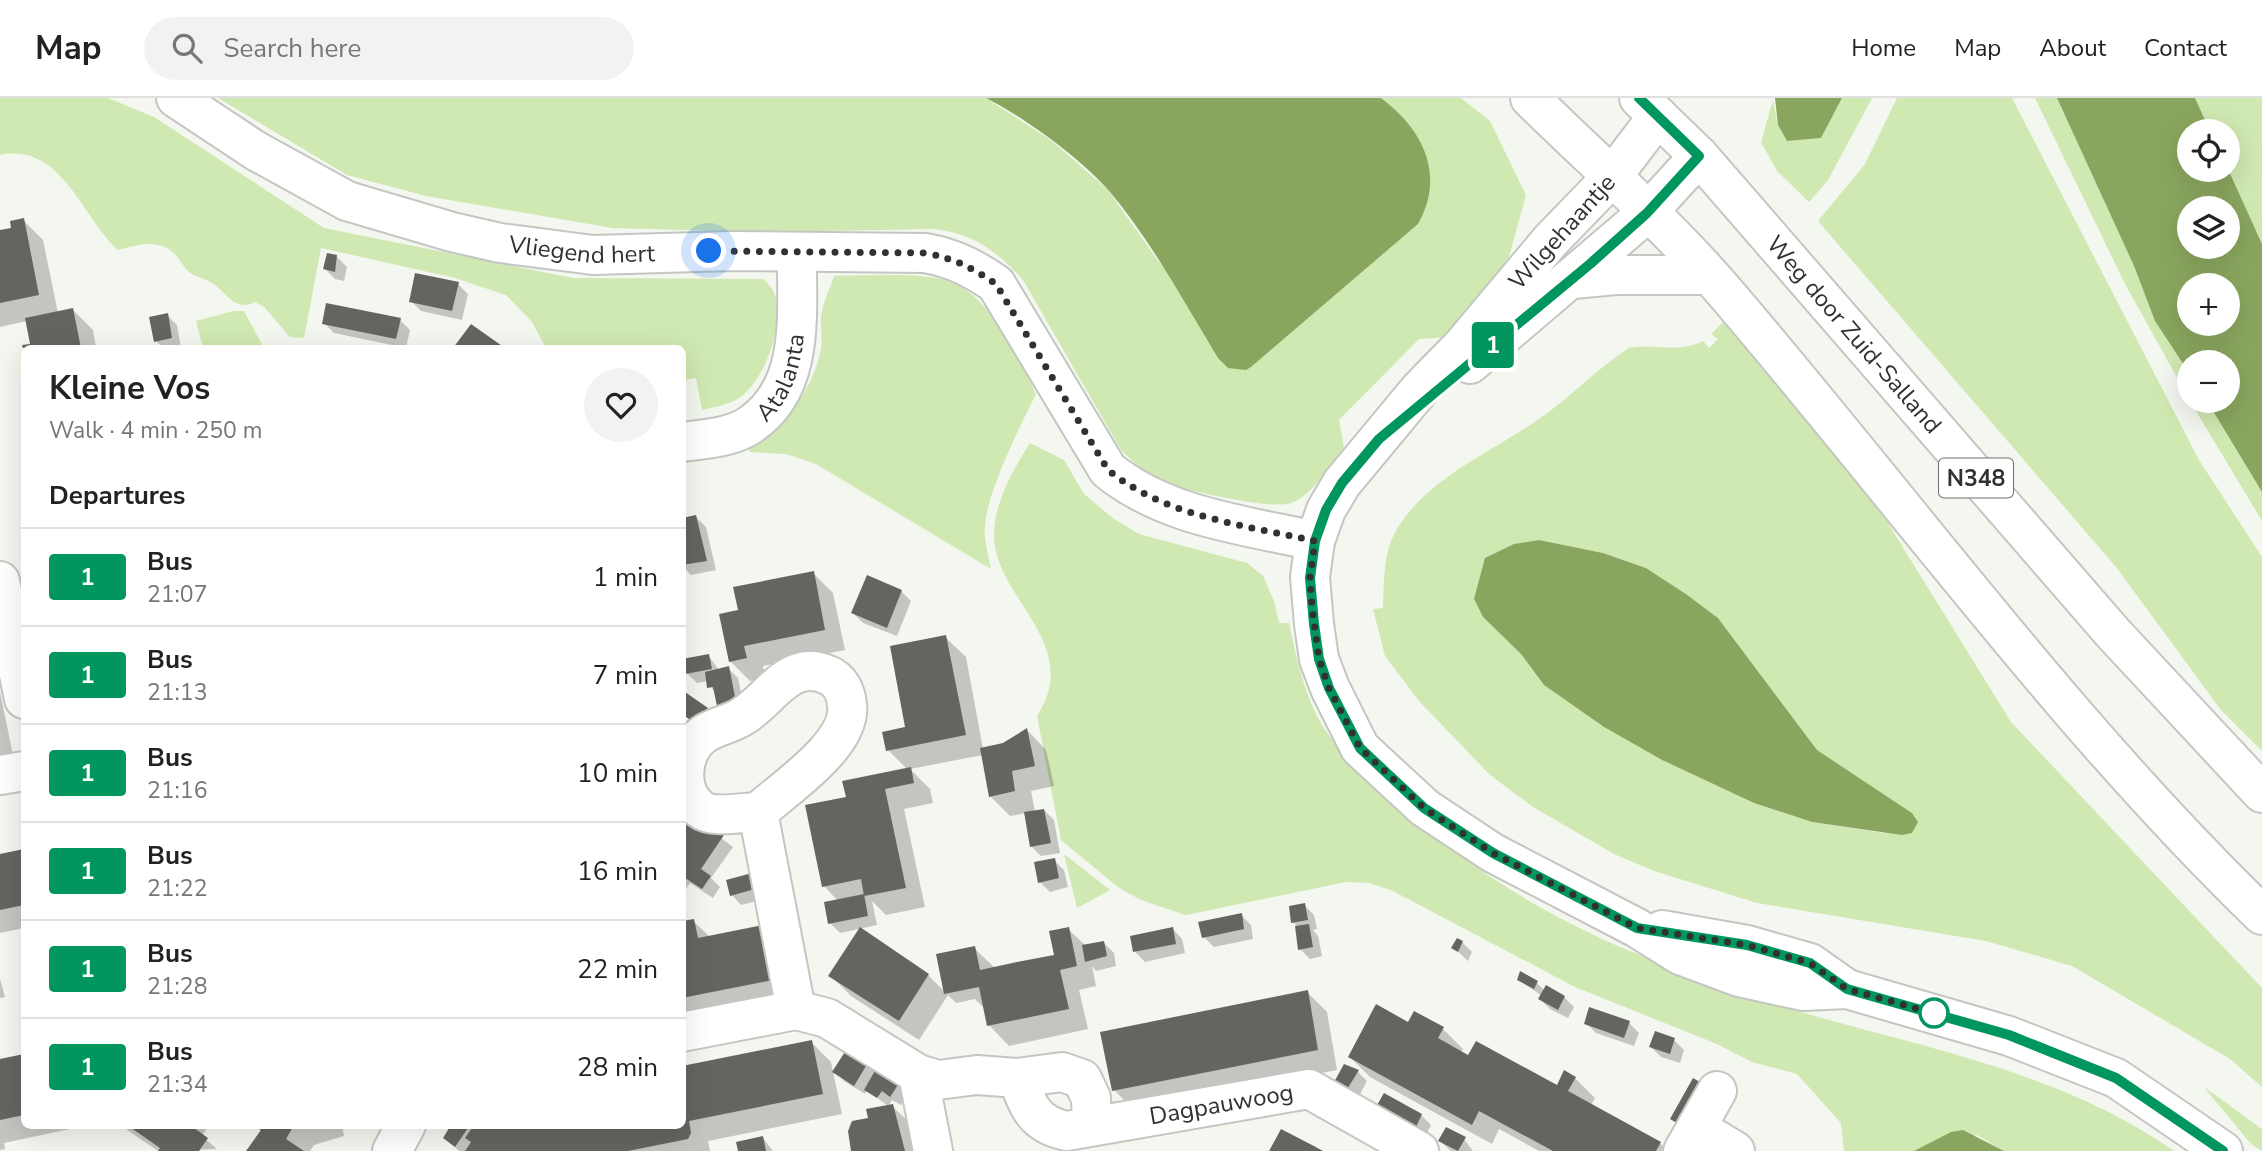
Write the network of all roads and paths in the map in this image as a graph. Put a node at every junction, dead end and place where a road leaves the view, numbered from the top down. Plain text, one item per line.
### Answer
1 (176, 98) edge
2 (1530, 98) edge
3 (1648, 107) edge
4 (1699, 156) junction
5 (1611, 178) junction
6 (1647, 213) junction
7 (797, 252) junction
8 (1708, 275) junction
9 (1573, 279) junction
10 (1379, 439) junction
11 (686, 441) edge
12 (1315, 541) junction
13 (0, 581) edge
14 (21, 684) edge
15 (21, 772) edge
16 (0, 775) edge
17 (2262, 793) edge
18 (758, 812) dead end
19 (2262, 915) edge
20 (796, 1010) junction
21 (686, 1031) edge
22 (919, 1074) junction
23 (1018, 1078) junction
24 (1717, 1091) dead end
25 (1092, 1126) junction
26 (404, 1129) edge
27 (1690, 1139) edge
28 (392, 1151) edge
29 (933, 1151) edge
30 (1419, 1151) edge
31 (1735, 1151) edge
32 (2223, 1151) edge

1 - 7 street, Vliegend hert
2 - 5 street, N348
3 - 4 street, Weg door Zuid-Salland / N348
3 - 5 street, Wilgehaantje
4 - 6 street
4 - 17 street, Weg door Zuid-Salland / N348
5 - 6 street, N348
5 - 10 street, Wilgehaantje
6 - 8 street, N348
6 - 9 street
7 - 11 street, Atalanta
7 - 12 street, Vliegend hert
8 - 9 street, Wilgehaantje
8 - 19 street, N348
9 - 10 street, Wilgehaantje
10 - 12 street, Wilgehaantje
12 - 32 street, Wilgehaantje
13 - 14 street
15 - 16 street
18 - 20 street
20 - 21 street
20 - 22 street
22 - 23 street
22 - 29 street
23 - 25 street, Dagpauwoog
23 - 25 street
24 - 27 street
25 - 30 street, Dagpauwoog
26 - 28 street
27 - 31 street

